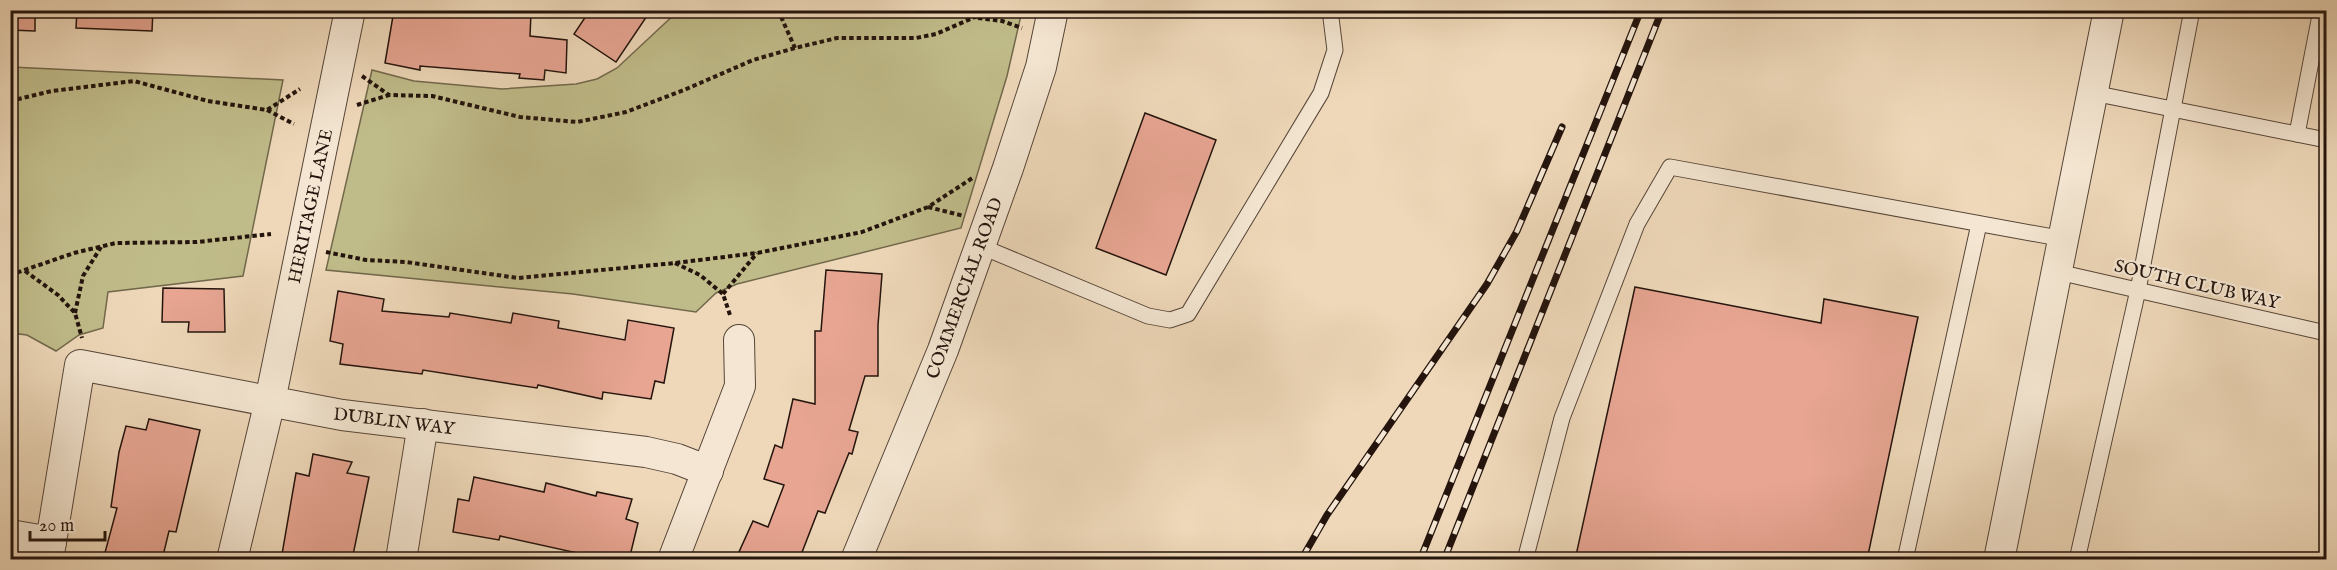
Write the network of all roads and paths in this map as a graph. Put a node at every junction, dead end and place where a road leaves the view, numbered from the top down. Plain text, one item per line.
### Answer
1 (350, 10) edge
2 (778, 10) edge
3 (991, 10) edge
4 (1053, 10) edge
5 (1330, 10) edge
6 (2109, 10) edge
7 (2192, 10) edge
8 (2321, 10) edge
9 (977, 18) junction
10 (1022, 28) dead end
11 (795, 48) junction
12 (360, 74) dead end
13 (300, 89) dead end
14 (2093, 93) junction
15 (389, 95) junction
16 (10, 101) edge
17 (353, 107) dead end
18 (2172, 108) junction
19 (267, 110) junction
20 (294, 124) dead end
21 (2297, 134) junction
22 (2326, 140) edge
23 (983, 171) dead end
24 (928, 207) junction
25 (967, 217) dead end
26 (1979, 224) junction
27 (271, 234) dead end
28 (2064, 239) junction
29 (980, 246) junction
30 (102, 247) junction
31 (323, 252) dead end
32 (757, 253) junction
33 (675, 262) junction
34 (25, 270) junction
35 (2058, 272) junction
36 (10, 275) edge
37 (2138, 290) junction
38 (723, 294) junction
39 (75, 313) junction
40 (2326, 333) edge
41 (739, 340) joint
42 (80, 365) junction
43 (270, 401) junction
44 (423, 424) junction
45 (708, 471) junction
46 (10, 535) edge
47 (50, 551) edge
48 (232, 560) edge
49 (401, 560) edge
50 (673, 560) edge
51 (856, 560) edge
52 (1525, 560) edge
53 (1905, 560) edge
54 (1999, 560) edge
55 (2077, 560) edge

1 - 43 street, HERITAGE LANE
2 - 11 path
3 - 9 path
4 - 29 street, COMMERCIAL ROAD
5 - 29 lane
6 - 14 street
7 - 18 lane
8 - 21 lane
9 - 10 path
9 - 11 path
11 - 15 path
12 - 15 path
13 - 19 path
14 - 18 lane
14 - 28 street
15 - 17 path
16 - 19 path
18 - 21 lane
18 - 37 lane
19 - 20 path
21 - 22 lane
23 - 24 path
24 - 25 path
24 - 32 path
26 - 28 lane
26 - 52 lane
26 - 53 lane
27 - 30 path
28 - 35 street
29 - 51 street, COMMERCIAL ROAD
30 - 34 path
30 - 39 path
31 - 33 path
32 - 33 path
32 - 38 path
33 - 38 path
34 - 36 path
34 - 39 path
35 - 37 lane, SOUTH CLUB WAY
35 - 54 street
37 - 40 lane, SOUTH CLUB WAY
37 - 55 lane
38 - 41 path
39 - 42 path
41 - 45 street
42 - 43 street, DUBLIN WAY
42 - 47 street
43 - 44 street, DUBLIN WAY
43 - 48 street, HERITAGE LANE
44 - 45 street, DUBLIN WAY
44 - 49 street
45 - 50 street
46 - 47 street

